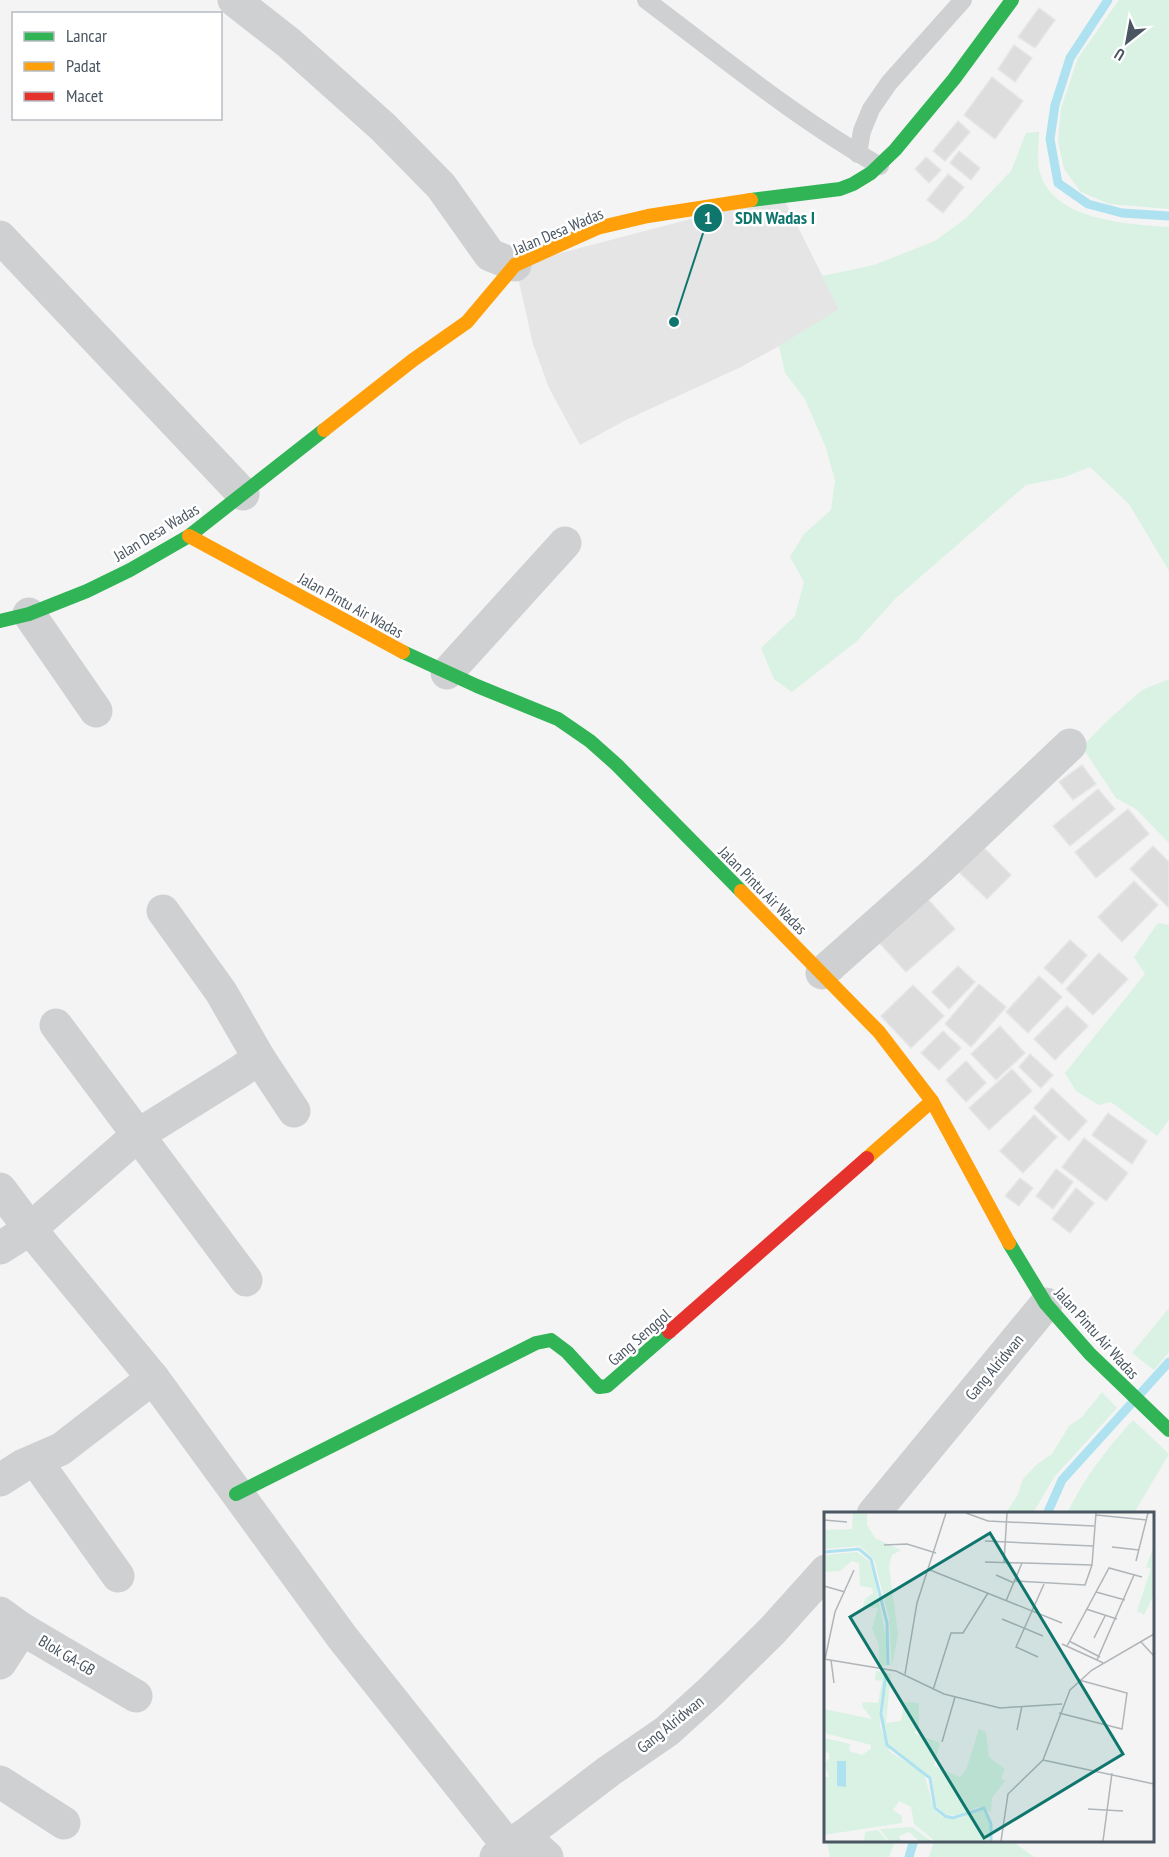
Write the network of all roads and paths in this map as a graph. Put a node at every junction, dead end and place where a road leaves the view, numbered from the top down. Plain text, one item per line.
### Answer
1 (234, 0) edge
2 (646, 0) edge
3 (963, 0) edge
4 (1012, 0) edge
5 (858, 154) junction
6 (880, 166) junction
7 (0, 237) edge
8 (515, 265) junction
9 (243, 494) junction
10 (189, 536) junction
11 (565, 543) dead end
12 (7, 619) edge
13 (447, 673) junction
14 (96, 711) dead end
15 (1070, 745) dead end
16 (163, 911) dead end
17 (822, 973) junction
18 (56, 1025) dead end
19 (259, 1058) junction
20 (932, 1101) junction
21 (294, 1111) dead end
22 (138, 1135) junction
23 (0, 1189) edge
24 (30, 1229) junction
25 (0, 1248) edge
26 (246, 1280) dead end
27 (1046, 1304) junction
28 (153, 1378) junction
29 (1169, 1430) edge
30 (15, 1464) edge
31 (236, 1494) junction
32 (875, 1512) edge
33 (824, 1572) edge
34 (118, 1576) dead end
35 (11, 1621) edge
36 (0, 1663) edge
37 (136, 1696) dead end
38 (0, 1782) edge
39 (64, 1823) dead end
40 (519, 1849) edge

1 - 8 street
2 - 5 lane
3 - 5 lane
4 - 6 main road, Jalan Desa Wadas
5 - 6 lane
6 - 8 main road, Jalan Desa Wadas
7 - 9 street
8 - 9 main road, Jalan Desa Wadas
9 - 10 main road, Jalan Desa Wadas
10 - 12 main road, Jalan Desa Wadas
10 - 13 main road, Jalan Pintu Air Wadas
11 - 13 street
12 - 14 street
13 - 17 main road, Jalan Pintu Air Wadas
15 - 17 street
16 - 19 street
17 - 20 main road, Jalan Pintu Air Wadas
18 - 22 street
19 - 21 street
19 - 22 street
20 - 27 main road, Jalan Pintu Air Wadas
20 - 31 main road, Gang Senggol
22 - 24 street
22 - 26 street
23 - 24 street
24 - 25 street
24 - 28 street
27 - 29 main road, Jalan Pintu Air Wadas
27 - 32 street, Gang Alridwan
28 - 30 street
28 - 31 street
30 - 34 street
31 - 40 street
33 - 40 street, Gang Alridwan
35 - 36 street
35 - 37 street, Blok GA-GB
38 - 39 street

